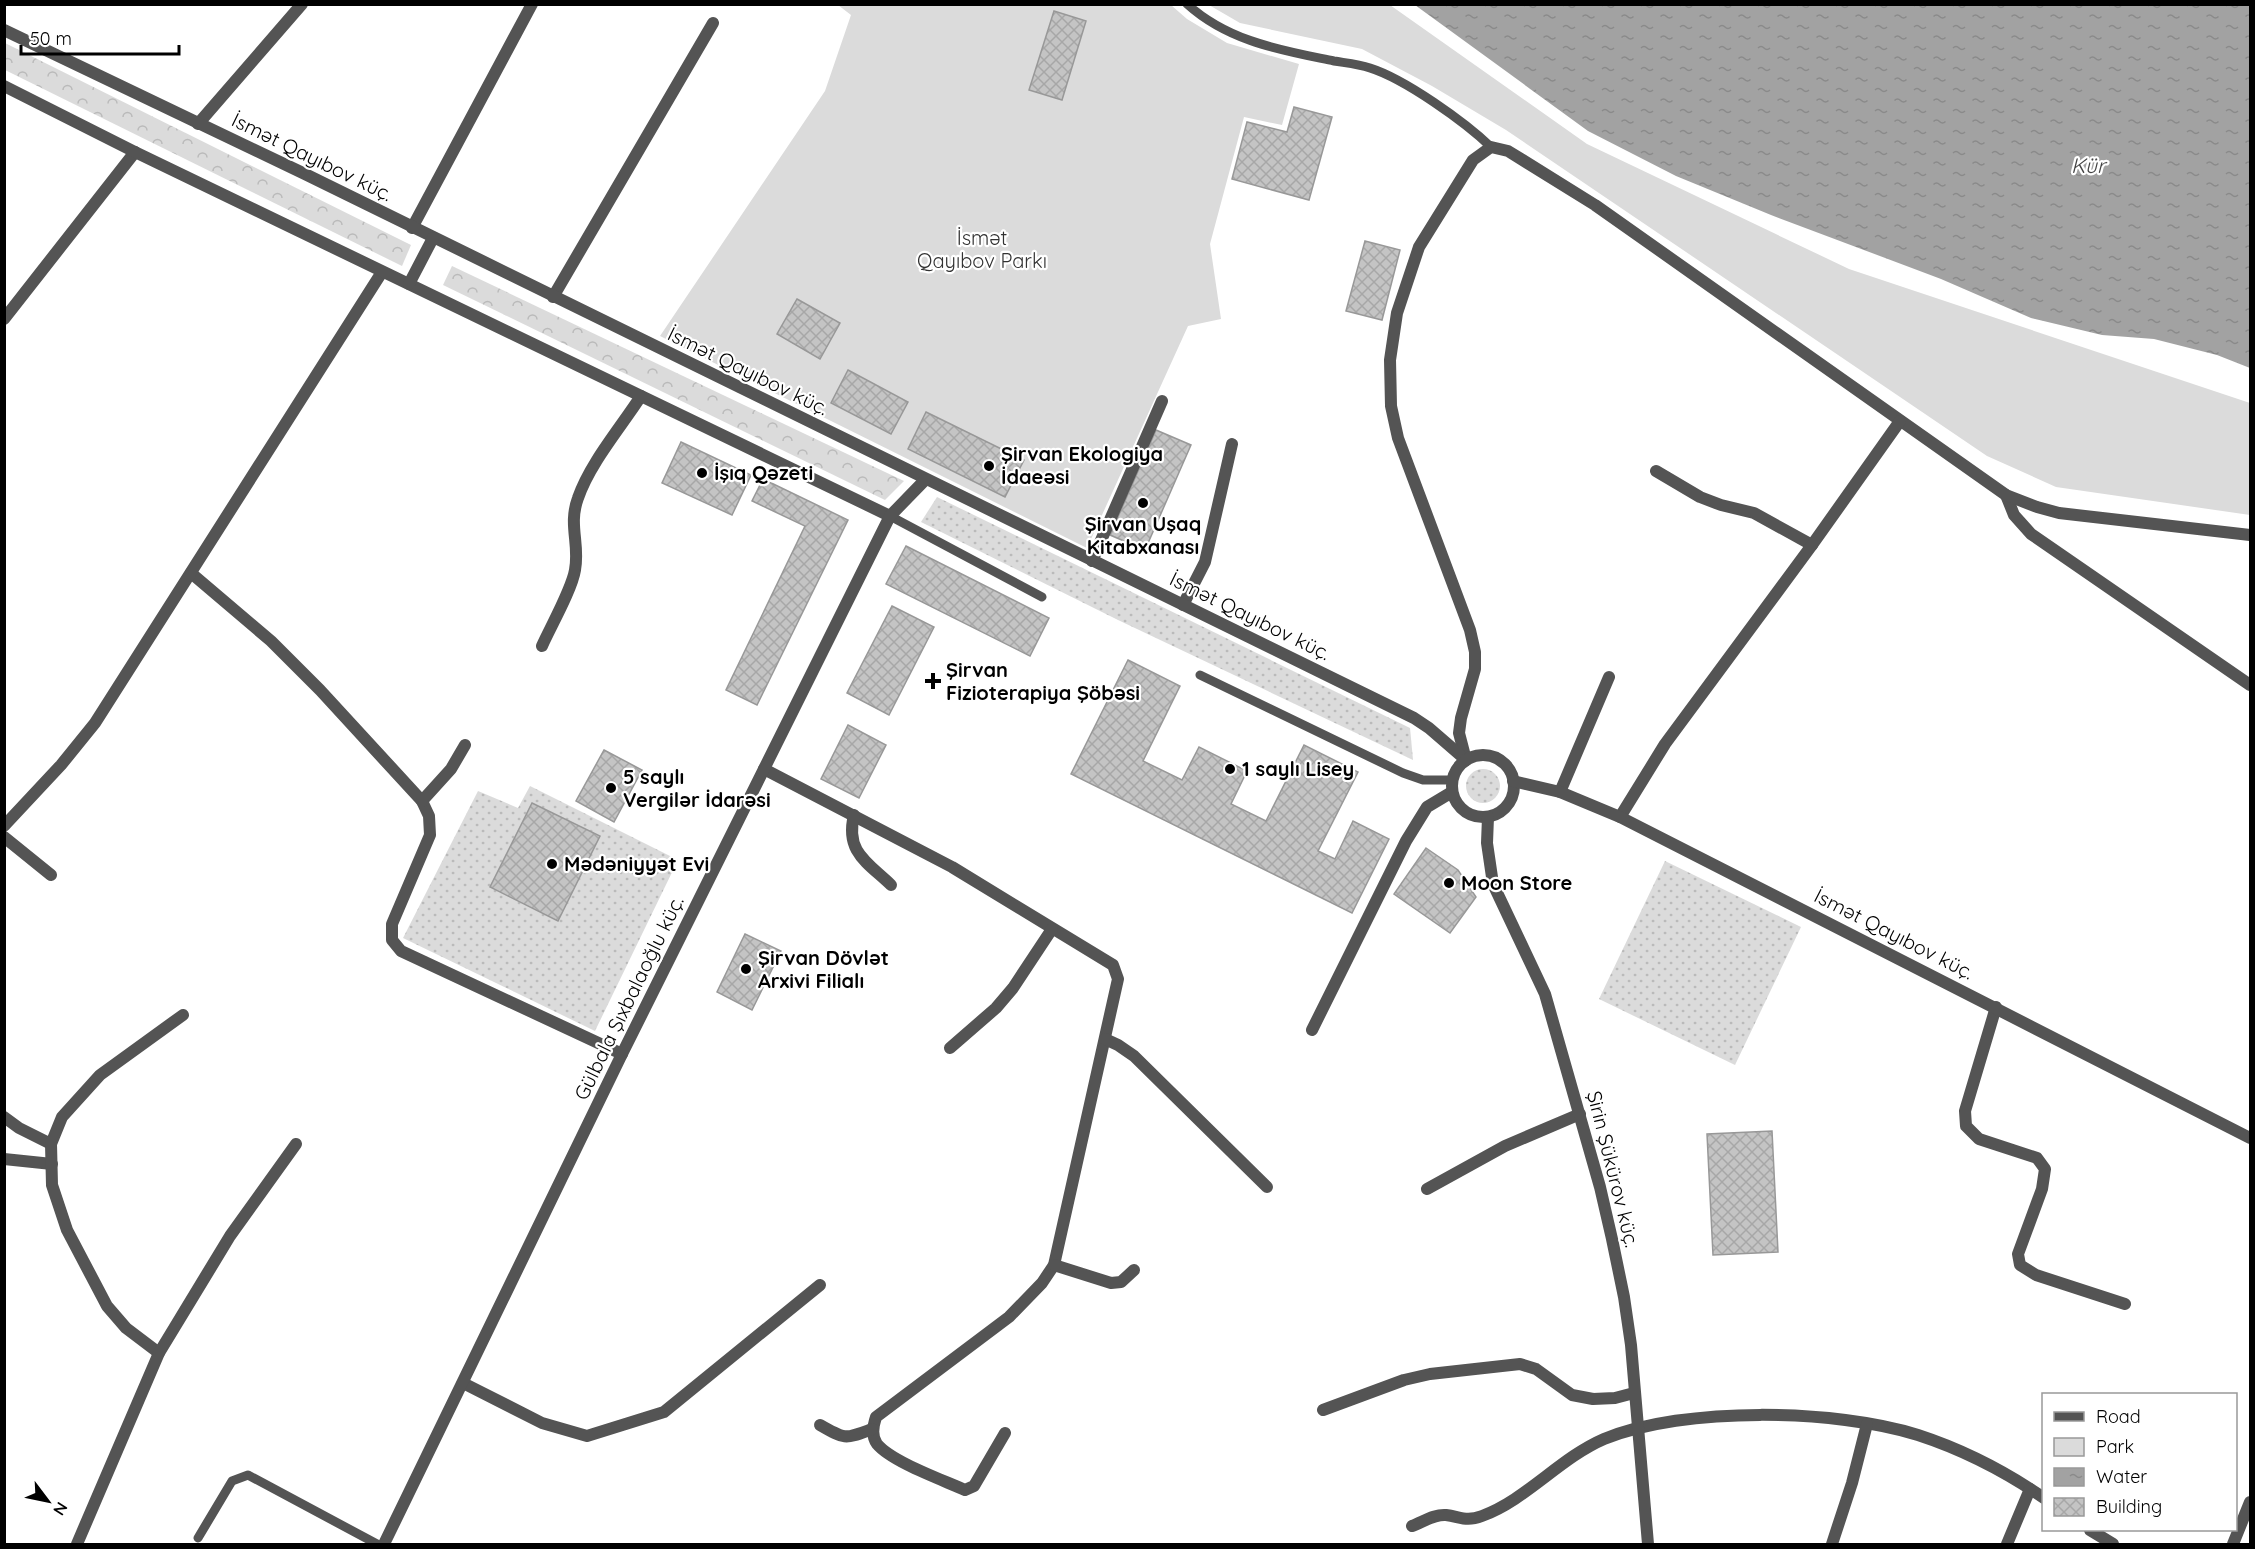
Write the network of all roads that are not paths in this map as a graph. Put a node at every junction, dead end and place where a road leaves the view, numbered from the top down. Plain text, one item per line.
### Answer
1 (302, 4) edge
2 (532, 4) edge
3 (1187, 4) edge
4 (713, 23) dead end
5 (4, 30) edge
6 (4, 86) edge
7 (198, 124) junction
8 (1491, 147) junction
9 (135, 152) junction
10 (412, 228) junction
11 (433, 238) junction
12 (382, 272) junction
13 (409, 284) junction
14 (553, 297) junction
15 (4, 319) edge
16 (641, 396) junction
17 (1162, 401) dead end
18 (1900, 421) junction
19 (1232, 444) dead end
20 (1656, 471) dead end
21 (925, 480) junction
22 (2006, 495) junction
23 (890, 516) junction
24 (2250, 535) edge
25 (1812, 546) junction
26 (1092, 561) junction
27 (191, 573) junction
28 (1042, 597) dead end
29 (1183, 605) junction
30 (542, 645) dead end
31 (1200, 675) dead end
32 (1609, 677) dead end
33 (2250, 685) edge
34 (465, 745) dead end
35 (1466, 760) junction
36 (764, 769) junction
37 (1514, 781) junction
38 (1452, 786) junction
39 (1560, 792) junction
40 (422, 801) junction
41 (854, 815) junction
42 (1488, 817) junction
43 (1620, 817) junction
44 (4, 826) edge
45 (4, 837) edge
46 (51, 875) dead end
47 (891, 885) dead end
48 (1052, 929) junction
49 (1996, 1007) junction
50 (183, 1015) dead end
51 (1312, 1030) dead end
52 (1105, 1039) junction
53 (950, 1048) dead end
54 (622, 1054) junction
55 (1580, 1114) junction
56 (4, 1117) edge
57 (2250, 1138) edge
58 (51, 1144) junction
59 (296, 1144) dead end
60 (4, 1160) edge
61 (52, 1164) junction
62 (1267, 1187) dead end
63 (1427, 1189) dead end
64 (1054, 1265) junction
65 (1134, 1270) dead end
66 (820, 1285) dead end
67 (2125, 1304) dead end
68 (159, 1353) junction
69 (463, 1383) junction
70 (1634, 1393) junction
71 (1323, 1410) dead end
72 (1867, 1424) junction
73 (820, 1425) dead end
74 (872, 1429) junction
75 (1637, 1429) junction
76 (1005, 1433) dead end
77 (2030, 1489) junction
78 (2042, 1497) edge
79 (2250, 1503) edge
80 (1412, 1526) dead end
81 (2092, 1531) edge
82 (198, 1538) dead end
83 (77, 1545) edge
84 (377, 1545) edge
85 (384, 1545) edge
86 (1648, 1545) edge
87 (1832, 1545) edge
88 (2007, 1545) edge
89 (2113, 1545) edge
90 (2233, 1545) edge

1 - 7 street
2 - 10 street
3 - 8 lane
4 - 14 street
5 - 7 street, İsmət Qayıbov küç.
6 - 9 street
7 - 10 street, İsmət Qayıbov küç.
8 - 18 street
8 - 35 street
9 - 12 street
9 - 15 street
10 - 11 street, İsmət Qayıbov küç.
11 - 13 street
11 - 14 street, İsmət Qayıbov küç.
12 - 13 street
12 - 27 street
13 - 16 street
14 - 21 street, İsmət Qayıbov küç.
16 - 23 street
16 - 30 street
17 - 26 street
18 - 22 street
18 - 25 street
19 - 29 street
20 - 25 street
21 - 23 street, Gülbala Şıxbalaoğlu küç.
21 - 26 street, İsmət Qayıbov küç.
22 - 24 street
22 - 33 street
23 - 28 lane
23 - 36 street, Gülbala Şıxbalaoğlu küç.
25 - 43 street
26 - 29 street, İsmət Qayıbov küç.
27 - 40 street
27 - 44 street
29 - 35 street, İsmət Qayıbov küç.
31 - 38 lane
32 - 39 street
34 - 40 street
35 - 37 street
35 - 38 street
36 - 41 street
36 - 54 street, Gülbala Şıxbalaoğlu küç.
37 - 39 street, İsmət Qayıbov küç.
37 - 42 street
38 - 42 street
38 - 51 street
39 - 43 street, İsmət Qayıbov küç.
40 - 54 street
41 - 47 street
41 - 48 street
42 - 55 street, Şirin Şükürov küç.
43 - 49 street, İsmət Qayıbov küç.
45 - 46 street
48 - 52 street
48 - 53 street
49 - 57 street, İsmət Qayıbov küç.
49 - 67 street
50 - 58 street
52 - 62 street
52 - 64 street
54 - 69 street, Gülbala Şıxbalaoğlu küç.
55 - 63 street
55 - 70 street, Şirin Şükürov küç.
56 - 58 street
58 - 61 street
59 - 68 street
60 - 61 street
61 - 68 street
64 - 65 street
64 - 74 street
66 - 69 street
68 - 83 street
69 - 85 street, Gülbala Şıxbalaoğlu küç.
70 - 71 street
70 - 75 street, Şirin Şükürov küç.
72 - 75 street
72 - 77 street
72 - 87 street
73 - 74 street
74 - 76 street
75 - 80 street
75 - 86 street, Şirin Şükürov küç.
77 - 78 street
77 - 88 street
79 - 90 street
81 - 89 street
82 - 84 lane

